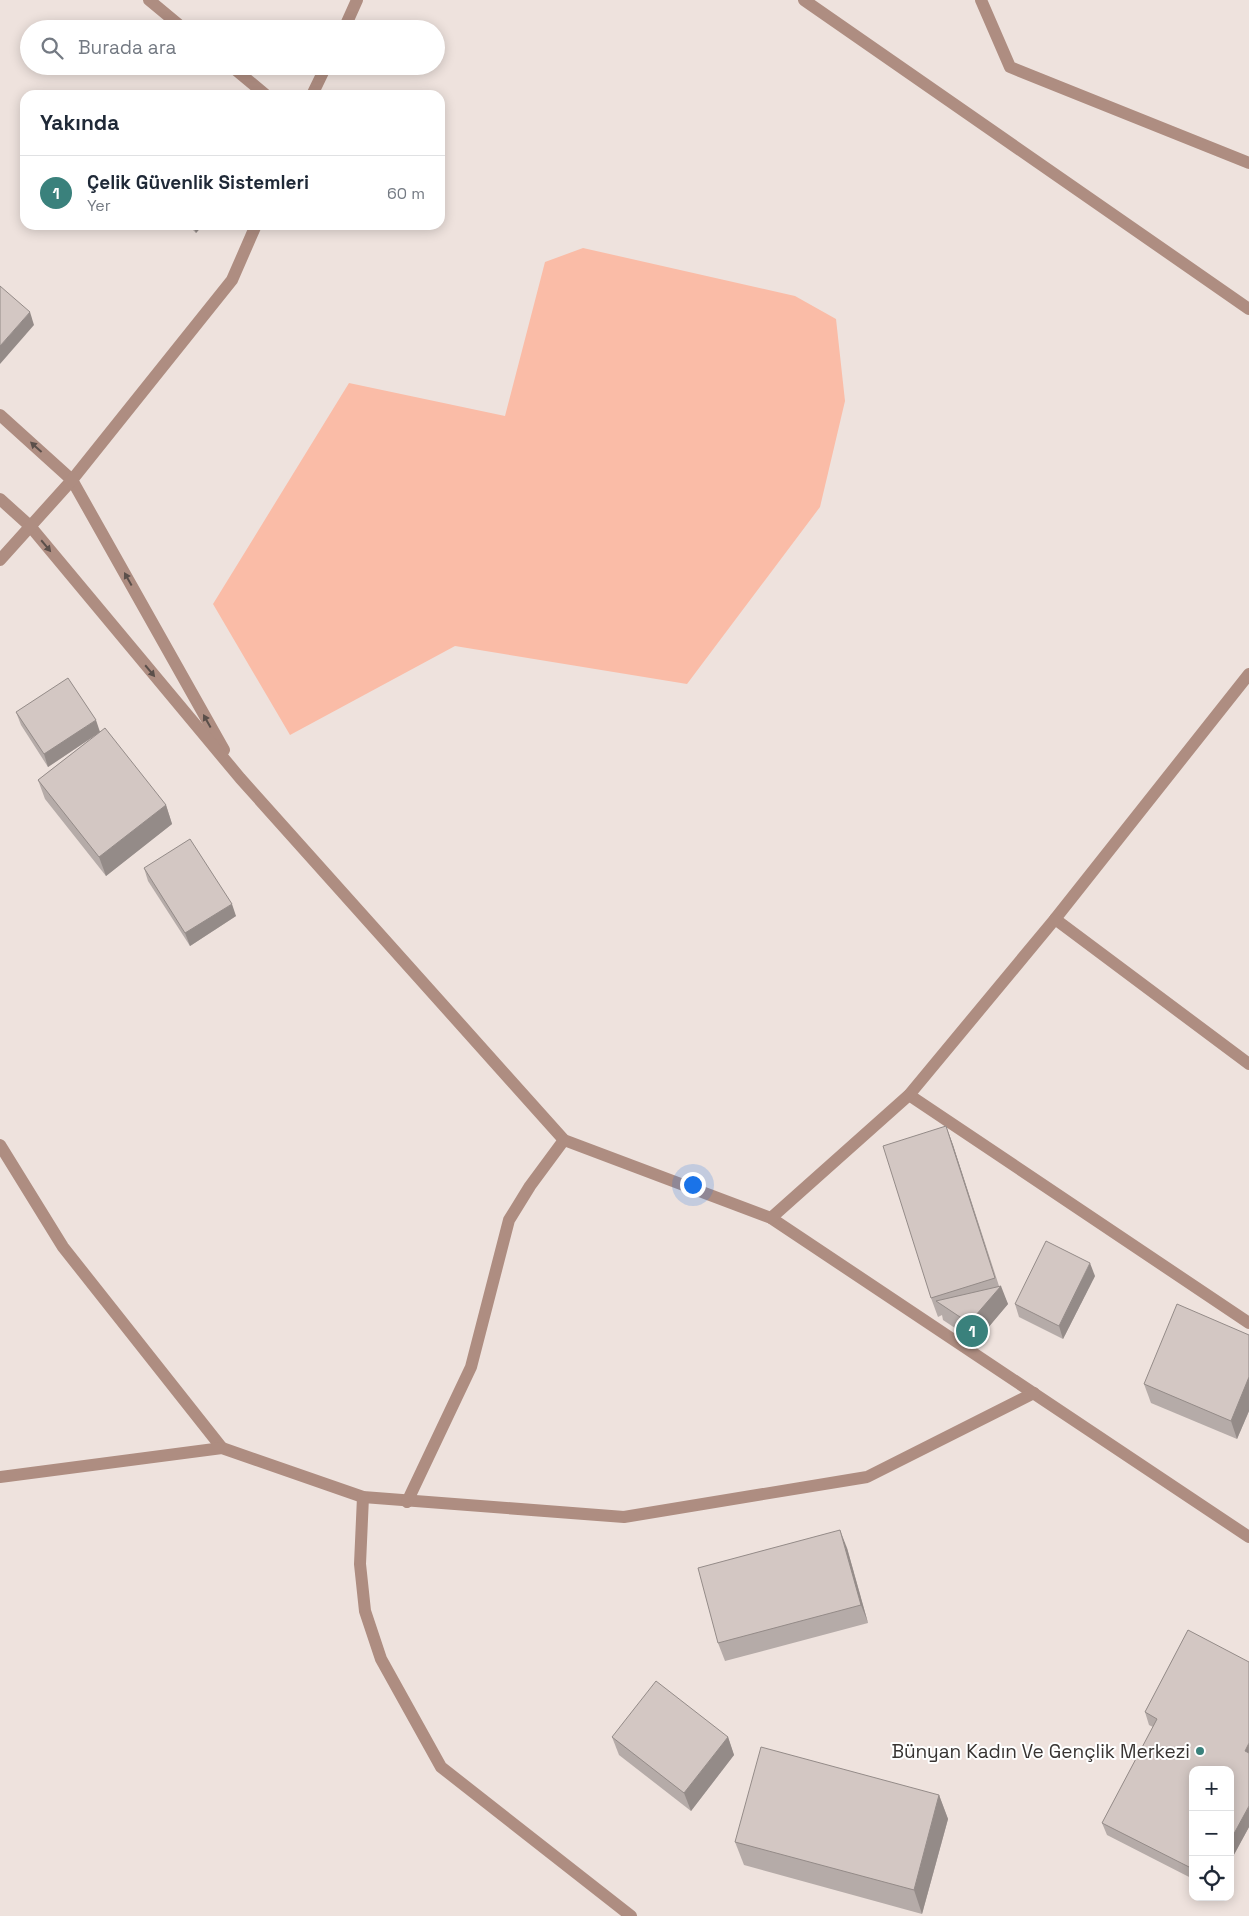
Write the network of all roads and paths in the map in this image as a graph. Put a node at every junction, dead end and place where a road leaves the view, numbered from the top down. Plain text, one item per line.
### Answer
1 (149, 0) edge
2 (357, 0) edge
3 (804, 0) edge
4 (981, 0) edge
5 (173, 20) edge
6 (348, 20) edge
7 (242, 75) edge
8 (322, 75) edge
9 (260, 90) edge
10 (314, 90) edge
11 (1249, 163) edge
12 (254, 230) edge
13 (1249, 309) edge
14 (0, 414) edge
15 (72, 480) junction
16 (0, 499) edge
17 (30, 526) junction
18 (0, 560) edge
19 (1249, 674) edge
20 (240, 778) junction
21 (1054, 918) junction
22 (1249, 1064) edge
23 (909, 1095) junction
24 (564, 1140) junction
25 (2, 1150) edge
26 (771, 1218) junction
27 (1249, 1323) edge
28 (1034, 1393) junction
29 (222, 1448) junction
30 (0, 1477) edge
31 (363, 1497) junction
32 (407, 1502) junction
33 (1249, 1537) edge
34 (631, 1916) edge

1 - 5 street
2 - 6 street
3 - 13 street
4 - 11 street
7 - 9 street
8 - 10 street
12 - 15 street
15 -> 14 street
15 - 17 street
20 -> 15 street
16 - 17 street
17 - 18 street
17 -> 20 street
19 - 21 street
20 - 24 street
21 - 22 street
21 - 23 street
23 - 26 street
23 - 27 street
24 - 26 street
24 - 32 street
25 - 29 street
26 - 28 street
28 - 32 street
28 - 33 street
29 - 30 street
29 - 31 street
31 - 32 street
31 - 34 street

